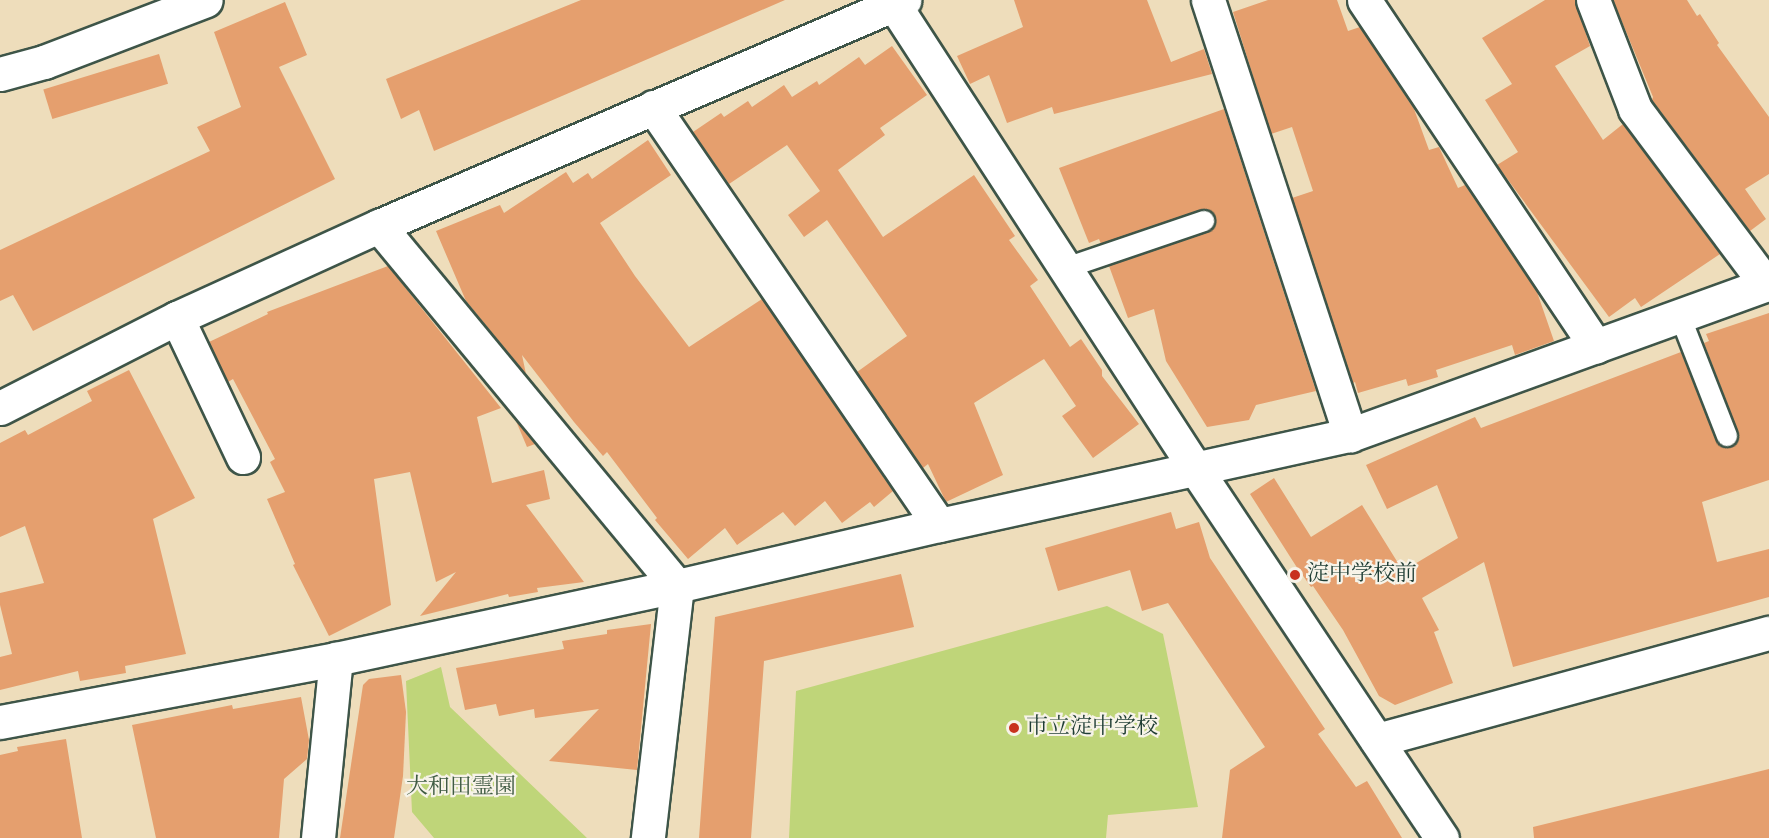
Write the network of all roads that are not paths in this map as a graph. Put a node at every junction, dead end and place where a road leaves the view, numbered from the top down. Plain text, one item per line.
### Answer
1 (206, 0) edge
2 (1208, 0) edge
3 (1364, 0) edge
4 (1593, 0) edge
5 (896, 1) edge
6 (0, 74) edge
7 (654, 107) junction
8 (1204, 221) dead end
9 (379, 226) junction
10 (1066, 268) junction
11 (1767, 283) edge
12 (1680, 316) junction
13 (177, 318) junction
14 (1596, 347) junction
15 (0, 408) edge
16 (1350, 435) junction
17 (1727, 436) dead end
18 (243, 456) dead end
19 (1195, 468) junction
20 (939, 525) junction
21 (677, 586) junction
22 (1769, 633) edge
23 (336, 659) junction
24 (0, 722) edge
25 (1377, 740) junction
26 (318, 838) edge
27 (648, 838) edge
28 (1442, 838) edge

1 - 6 street
2 - 16 street
3 - 14 street
4 - 11 street
5 - 7 street
5 - 10 street
7 - 9 street
7 - 20 street
8 - 10 lane
9 - 13 street
9 - 21 street
10 - 19 street
11 - 12 street
12 - 14 street
12 - 17 lane
13 - 15 street
13 - 18 street
14 - 16 street
16 - 19 street
19 - 20 street
19 - 25 street
20 - 21 street
21 - 23 street
21 - 27 street
22 - 25 street
23 - 24 street
23 - 26 street
25 - 28 street

